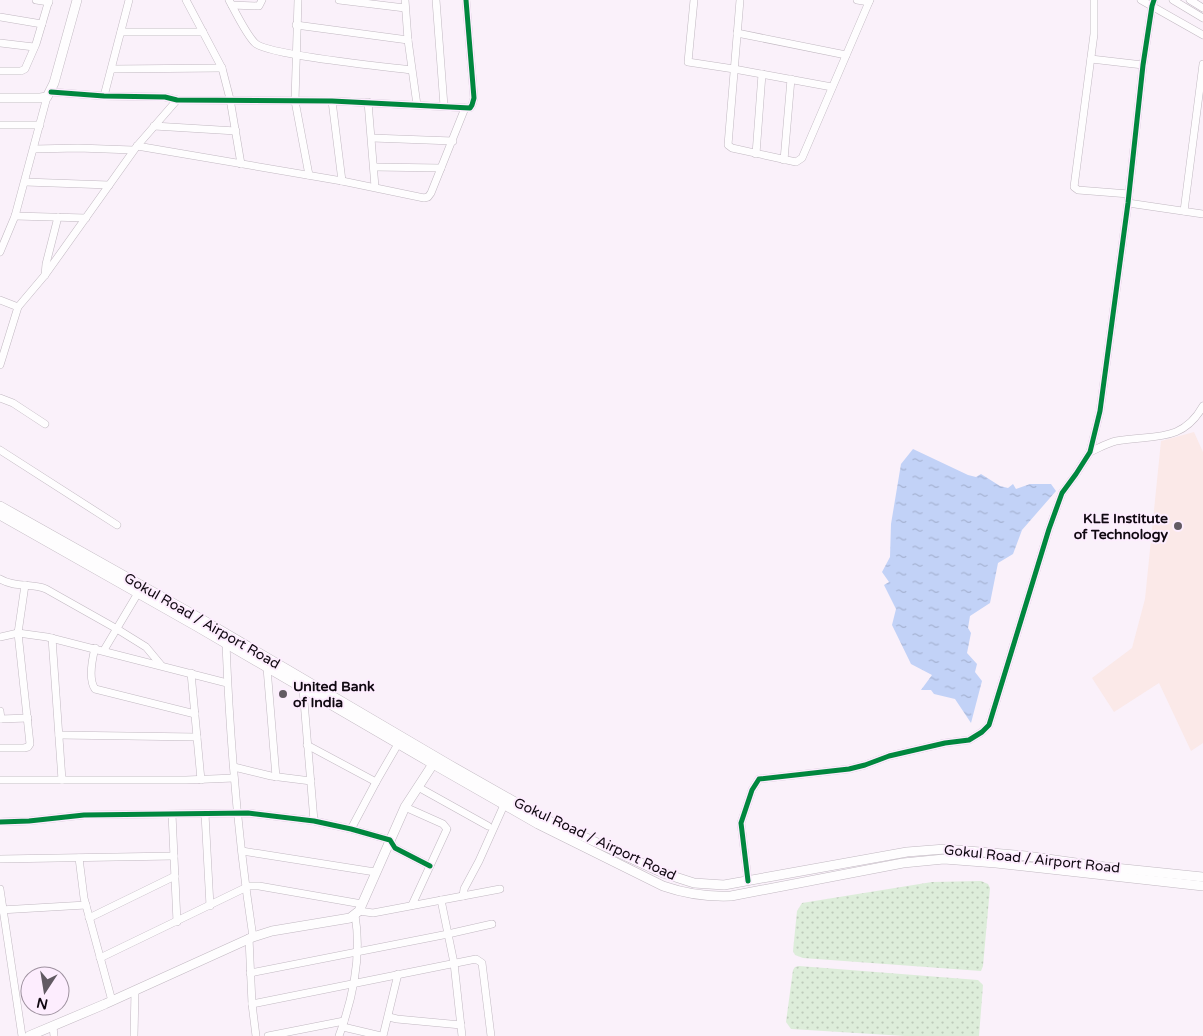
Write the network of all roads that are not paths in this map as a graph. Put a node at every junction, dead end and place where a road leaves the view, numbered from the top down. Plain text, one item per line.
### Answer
1 (36, 0) edge
2 (76, 0) edge
3 (129, 0) edge
4 (186, 0) edge
5 (262, 0) edge
6 (298, 0) edge
7 (339, 0) edge
8 (405, 0) edge
9 (436, 0) edge
10 (466, 0) edge
11 (694, 0) edge
12 (740, 0) edge
13 (857, 0) edge
14 (1094, 0) edge
15 (1141, 0) edge
16 (1173, 0) edge
17 (1190, 0) edge
18 (49, 1) edge
19 (870, 1) edge
20 (230, 2) edge
21 (1153, 3) edge
22 (405, 8) junction
23 (1203, 8) edge
24 (0, 17) edge
25 (1203, 18) edge
26 (42, 24) junction
27 (296, 25) junction
28 (121, 32) junction
29 (203, 32) junction
30 (737, 33) junction
31 (1203, 35) edge
32 (408, 40) junction
33 (0, 43) edge
34 (34, 47) junction
35 (295, 55) junction
36 (846, 55) junction
37 (1091, 59) junction
38 (1203, 64) edge
39 (1143, 65) junction
40 (222, 68) junction
41 (734, 68) junction
42 (112, 69) junction
43 (411, 70) junction
44 (0, 71) edge
45 (762, 74) junction
46 (791, 79) junction
47 (832, 87) junction
48 (49, 94) junction
49 (104, 96) junction
50 (0, 98) edge
51 (230, 99) junction
52 (177, 100) junction
53 (295, 101) junction
54 (332, 101) junction
55 (368, 102) junction
56 (416, 106) junction
57 (444, 106) junction
58 (465, 108) junction
59 (40, 124) junction
60 (0, 125) edge
61 (154, 126) junction
62 (236, 131) junction
63 (372, 138) junction
64 (453, 141) junction
65 (135, 148) junction
66 (34, 149) junction
67 (756, 154) junction
68 (784, 160) junction
69 (241, 164) junction
70 (374, 166) junction
71 (441, 168) junction
72 (309, 175) junction
73 (342, 181) junction
74 (25, 182) junction
75 (109, 185) junction
76 (375, 187) junction
77 (1129, 194) junction
78 (1128, 203) junction
79 (1184, 211) junction
80 (1203, 214) edge
81 (16, 216) junction
82 (58, 217) junction
83 (86, 218) junction
84 (0, 252) edge
85 (45, 275) junction
86 (0, 300) edge
87 (18, 307) junction
88 (0, 365) edge
89 (0, 398) edge
90 (1203, 406) edge
91 (45, 424) dead end
92 (0, 450) edge
93 (1090, 452) junction
94 (0, 506) edge
95 (0, 515) edge
96 (117, 525) dead end
97 (0, 580) edge
98 (25, 585) junction
99 (138, 593) junction
100 (117, 629) junction
101 (18, 633) junction
102 (0, 637) edge
103 (52, 638) junction
104 (228, 640) junction
105 (94, 648) junction
106 (104, 650) junction
107 (161, 665) junction
108 (267, 668) junction
109 (191, 673) junction
110 (228, 683) junction
111 (303, 689) junction
112 (195, 714) junction
113 (0, 716) edge
114 (28, 718) junction
115 (59, 736) junction
116 (197, 737) junction
117 (398, 744) junction
118 (308, 745) junction
119 (0, 748) edge
120 (433, 764) junction
121 (234, 768) junction
122 (276, 777) junction
123 (234, 778) junction
124 (0, 780) edge
125 (62, 780) junction
126 (201, 780) junction
127 (311, 781) junction
128 (376, 782) junction
129 (418, 787) junction
130 (504, 804) junction
131 (405, 806) junction
132 (172, 814) junction
133 (205, 814) junction
134 (238, 814) junction
135 (314, 821) junction
136 (0, 822) edge
137 (488, 826) dead end
138 (351, 829) junction
139 (390, 840) junction
140 (242, 851) junction
141 (174, 856) junction
142 (79, 858) junction
143 (0, 859) edge
144 (430, 866) junction
145 (375, 872) junction
146 (175, 876) junction
147 (1203, 877) edge
148 (683, 880) junction
149 (748, 881) junction
150 (694, 883) junction
151 (1203, 886) edge
152 (245, 888) junction
153 (500, 889) dead end
154 (0, 890) edge
155 (681, 892) junction
156 (692, 895) junction
157 (463, 896) junction
158 (441, 900) junction
159 (86, 905) junction
160 (412, 905) junction
161 (210, 906) junction
162 (2, 910) edge
163 (358, 910) junction
164 (89, 918) junction
165 (177, 922) junction
166 (492, 924) dead end
167 (448, 934) junction
168 (251, 938) junction
169 (357, 952) junction
170 (100, 958) junction
171 (454, 963) junction
172 (250, 973) junction
173 (398, 974) junction
174 (354, 983) junction
175 (135, 991) junction
176 (112, 1001) junction
177 (252, 1004) junction
178 (389, 1017) junction
179 (344, 1024) junction
180 (461, 1024) junction
181 (54, 1031) edge
182 (22, 1036) edge
183 (28, 1036) edge
184 (134, 1036) edge
185 (256, 1036) edge
186 (268, 1036) edge
187 (339, 1036) edge
188 (382, 1036) edge
189 (462, 1036) edge
190 (491, 1036) edge

1 - 18 street
2 - 48 main road
3 - 28 street
4 - 29 street
5 - 20 street
6 - 27 street
7 - 22 street
8 - 22 street
9 - 57 street
10 - 58 street
11 - 41 street
12 - 30 street
13 - 19 street
14 - 37 street
15 - 21 street
16 - 25 street
17 - 23 street
18 - 26 street
19 - 36 street
20 - 35 street
21 - 31 street
21 - 39 street
22 - 32 street
24 - 26 street
26 - 34 street
27 - 32 street
27 - 35 street
28 - 29 street
28 - 42 street
29 - 40 street
30 - 36 street
30 - 41 street
32 - 43 street
33 - 34 street
34 - 44 street
35 - 43 street
35 - 53 street
36 - 47 street
37 - 39 street
37 - 77 street
38 - 79 street
39 - 77 street
40 - 42 street
40 - 51 street
41 - 45 street
41 - 67 street
42 - 49 street
43 - 56 street
45 - 46 street
45 - 67 street
46 - 47 street
46 - 68 street
47 - 68 street
48 - 49 street
48 - 50 main road
48 - 59 street
49 - 52 street
51 - 52 street
51 - 53 street
51 - 62 street
52 - 61 street
53 - 54 street
53 - 72 street
54 - 55 street
54 - 73 street
55 - 56 street
55 - 63 street
56 - 57 street
57 - 58 street
58 - 64 street
59 - 60 street
59 - 66 street
61 - 62 street
61 - 65 street
62 - 69 street
63 - 64 street
63 - 70 street
64 - 71 street
65 - 66 street
65 - 69 street
65 - 75 street
66 - 74 street
67 - 68 street
69 - 72 street
70 - 71 street
70 - 76 street
71 - 76 street
72 - 73 street
73 - 76 street
74 - 75 street
74 - 81 street
75 - 83 street
77 - 78 street
78 - 79 street
78 - 93 street
79 - 80 street
81 - 82 street
81 - 84 street
82 - 83 street
82 - 85 street
83 - 85 street
85 - 87 street
86 - 87 street
87 - 88 street
89 - 91 street
90 - 93 street
92 - 96 street
93 - 149 street
94 - 104 main road, Gokul Road / Airport Road
95 - 99 main road
97 - 98 street
98 - 100 street
98 - 101 street
99 - 100 street
99 - 104 main road
100 - 106 street
100 - 107 street
101 - 102 street
101 - 103 street
101 - 114 street
103 - 105 street
103 - 115 street
104 - 108 main road
104 - 110 street
104 - 148 main road, Gokul Road / Airport Road
105 - 106 street
105 - 112 street
106 - 107 street
107 - 109 street
108 - 111 main road
108 - 122 street
109 - 110 street
109 - 112 street
110 - 121 street
111 - 117 main road
111 - 118 street
112 - 116 street
113 - 114 street
114 - 119 street
115 - 116 street
115 - 125 street
116 - 126 street
117 - 120 main road
117 - 128 street
118 - 127 street
118 - 128 street
120 - 129 main road
120 - 130 main road
121 - 122 street
121 - 123 street
122 - 127 street
123 - 126 street
123 - 134 street
124 - 125 street
125 - 126 street
127 - 135 street
128 - 138 street
129 - 131 main road
129 - 137 street
130 - 155 main road
130 - 157 street
131 - 139 main road
131 - 144 street
132 - 133 street
132 - 136 street
132 - 141 street
133 - 134 street
133 - 161 street
134 - 135 street
134 - 140 street
135 - 138 street
138 - 139 street
139 - 144 street
139 - 145 main road
140 - 145 street
140 - 152 street
141 - 142 street
141 - 146 street
142 - 143 street
142 - 159 street
144 - 160 street
145 - 163 main road
146 - 164 street
146 - 165 street
147 - 149 main road, Gokul Road / Airport Road
148 - 150 main road, Gokul Road / Airport Road
148 - 155 main road
149 - 150 main road, Gokul Road / Airport Road
150 - 156 main road
151 - 156 main road
152 - 161 street
152 - 163 street
152 - 168 street
153 - 157 street
154 - 162 street
155 - 156 main road
157 - 158 street
158 - 160 street
158 - 167 street
159 - 162 street
159 - 164 street
160 - 163 street
161 - 165 street
162 - 182 street
163 - 168 main road
163 - 169 street
164 - 170 street
165 - 170 street
166 - 167 street
167 - 169 street
167 - 171 street
168 - 172 street
168 - 175 main road
169 - 172 street
169 - 174 street
170 - 176 street
171 - 173 street
171 - 180 street
171 - 190 street
172 - 177 street
173 - 174 street
173 - 178 street
174 - 177 street
174 - 179 street
175 - 176 main road
175 - 184 street
176 - 181 main road
177 - 185 street
178 - 180 street
178 - 188 street
179 - 186 street
179 - 187 street
179 - 188 street
180 - 189 street
181 - 183 main road

